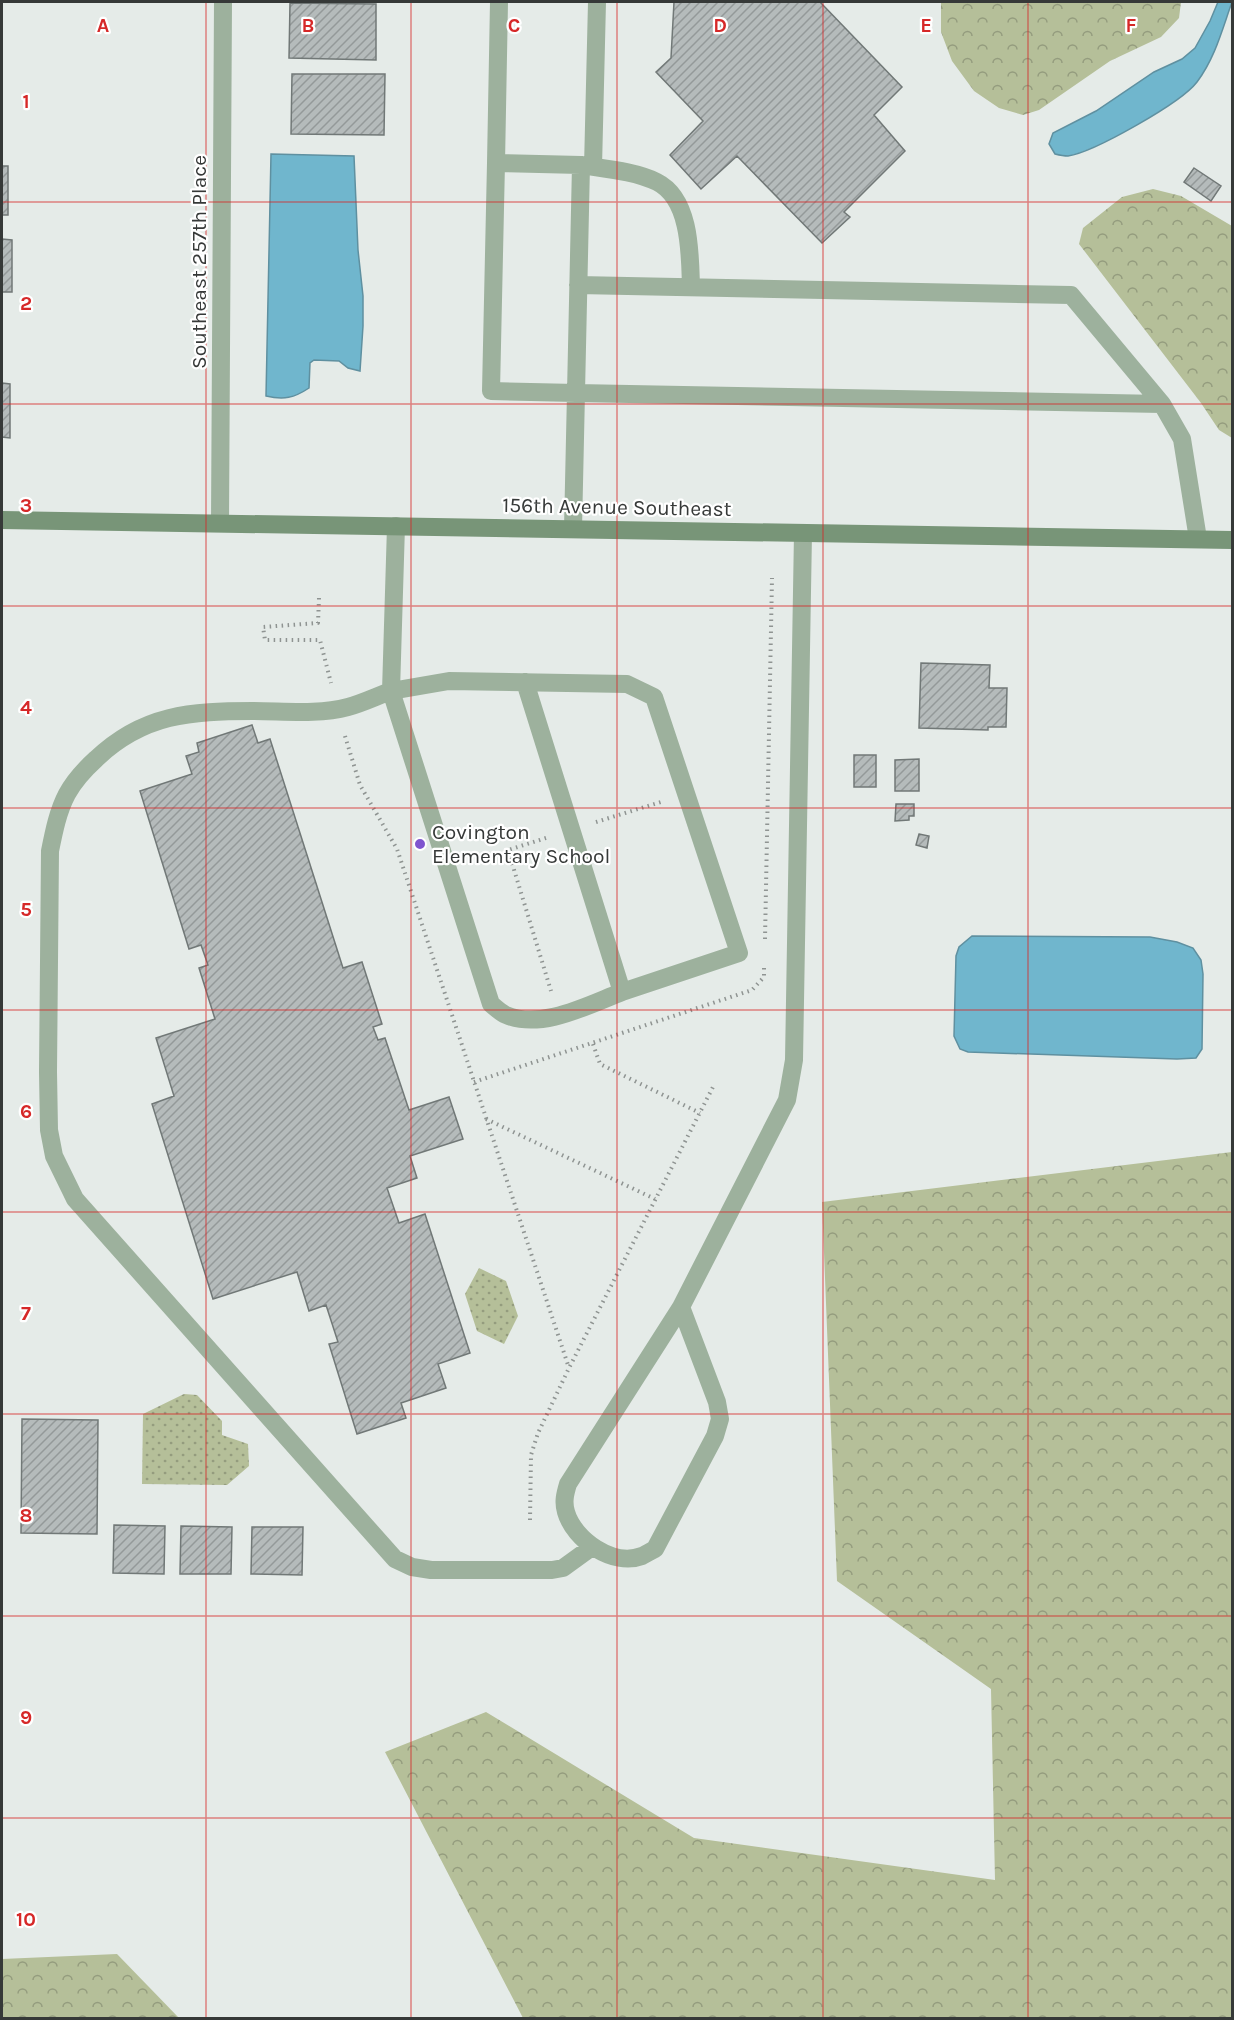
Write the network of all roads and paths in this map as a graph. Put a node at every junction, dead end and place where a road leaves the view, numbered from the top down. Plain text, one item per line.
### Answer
1 (223, 2) edge
2 (499, 2) edge
3 (597, 2) edge
4 (496, 163) junction
5 (587, 166) junction
6 (578, 285) junction
7 (692, 288) junction
8 (576, 393) junction
9 (1162, 404) junction
10 (2, 520) edge
11 (220, 523) junction
12 (396, 526) junction
13 (573, 529) junction
14 (803, 533) junction
15 (1198, 539) junction
16 (1233, 540) edge
17 (319, 598) dead end
18 (525, 682) junction
19 (391, 690) junction
20 (337, 708) junction
21 (622, 992) junction
22 (593, 1044) dead end
23 (714, 1084) dead end
24 (700, 1113) junction
25 (486, 1119) junction
26 (655, 1199) junction
27 (681, 1307) junction
28 (569, 1368) junction
29 (530, 1520) dead end
30 (592, 1547) junction

1 - 11 street, Southeast 257th Place
2 - 4 street
3 - 5 street
4 - 5 street
4 - 8 street
5 - 6 street
5 - 7 street
6 - 7 street
6 - 8 street
7 - 9 street
8 - 9 street
8 - 13 street
9 - 15 street
10 - 11 street, 156th Avenue Southeast
11 - 12 street, 156th Avenue Southeast
12 - 13 street, 156th Avenue Southeast
12 - 19 street
13 - 14 street, 156th Avenue Southeast
14 - 15 street, 156th Avenue Southeast
14 - 27 street
15 - 16 street, 156th Avenue Southeast
17 - 20 path
18 - 19 street
18 - 21 street
18 - 21 street
19 - 20 street
19 - 21 street
20 - 25 path
20 - 30 street
22 - 24 path
23 - 24 path
24 - 26 path
25 - 26 path
25 - 28 path
26 - 28 path
27 - 30 street
27 - 30 street
28 - 29 path

